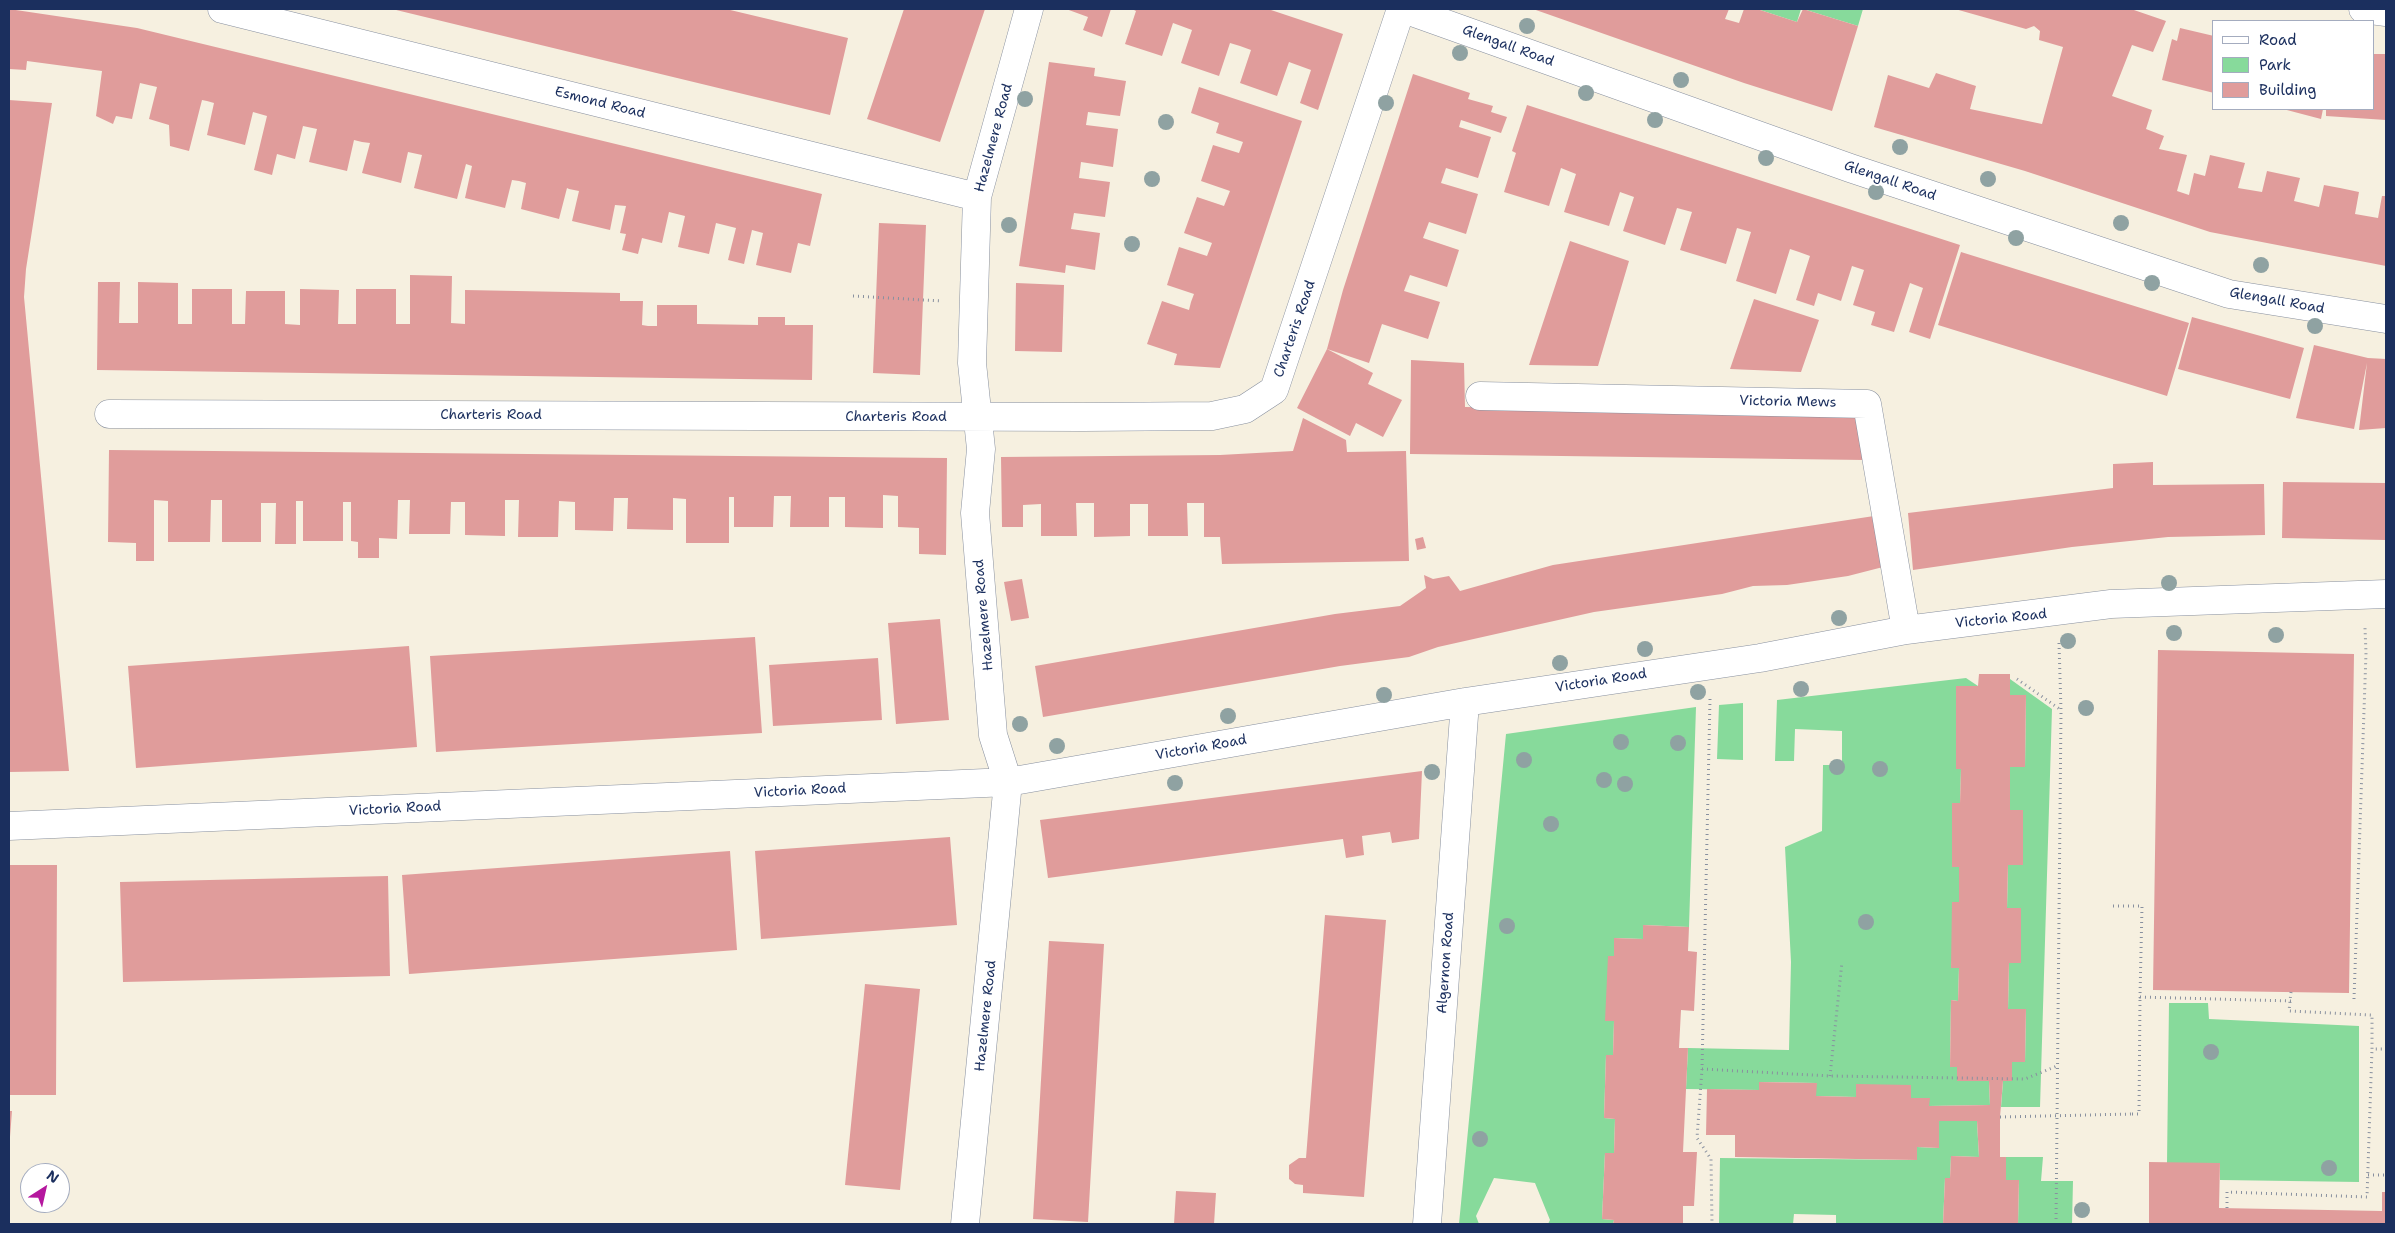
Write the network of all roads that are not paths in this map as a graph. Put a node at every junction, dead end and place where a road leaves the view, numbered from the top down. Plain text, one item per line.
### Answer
1 (222, 9) edge
2 (1029, 9) edge
3 (1402, 9) edge
4 (2363, 9) edge
5 (2386, 12) edge
6 (977, 197) junction
7 (2386, 319) edge
8 (1480, 396) dead end
9 (109, 414) dead end
10 (977, 417) junction
11 (2375, 594) edge
12 (1906, 630) junction
13 (1465, 702) junction
14 (1008, 782) junction
15 (9, 826) edge
16 (965, 1224) edge
17 (1427, 1224) edge

1 - 6 street, Esmond Road
2 - 6 street, Hazelmere Road
3 - 7 street, Glengall Road
3 - 10 street, Charteris Road
4 - 5 street
6 - 10 street, Hazelmere Road
8 - 12 street, Victoria Mews
9 - 10 street, Charteris Road
10 - 14 street, Hazelmere Road
11 - 12 street, Victoria Road
12 - 13 street, Victoria Road
13 - 14 street, Victoria Road
13 - 17 street, Algernon Road
14 - 15 street, Victoria Road
14 - 16 street, Hazelmere Road

